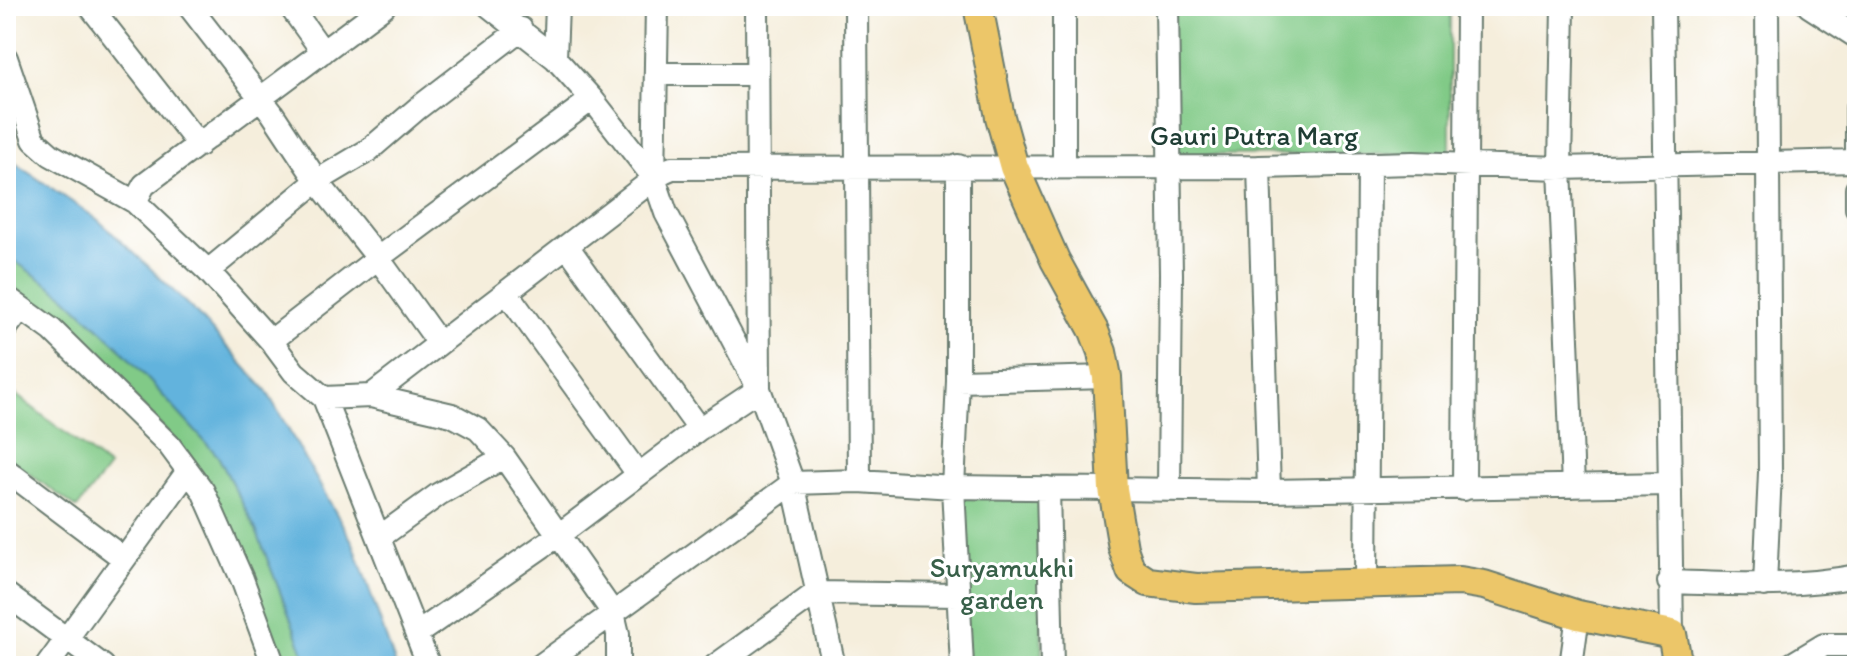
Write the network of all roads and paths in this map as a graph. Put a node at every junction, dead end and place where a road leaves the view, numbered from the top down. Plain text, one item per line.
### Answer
1 (90, 6) edge
2 (189, 6) edge
3 (290, 6) edge
4 (384, 6) edge
5 (489, 6) edge
6 (557, 6) edge
7 (657, 6) edge
8 (757, 6) edge
9 (856, 6) edge
10 (978, 6) edge
11 (1064, 6) edge
12 (1167, 6) edge
13 (1467, 6) edge
14 (1563, 6) edge
15 (1663, 6) edge
16 (1767, 6) edge
17 (1809, 6) edge
18 (521, 29) junction
19 (1857, 37) edge
20 (323, 52) junction
21 (6, 58) edge
22 (555, 58) junction
23 (657, 74) junction
24 (757, 74) junction
25 (259, 99) junction
26 (592, 99) junction
27 (1857, 108) edge
28 (199, 145) junction
29 (1857, 151) edge
30 (1857, 161) edge
31 (1770, 162) junction
32 (1369, 164) junction
33 (1467, 164) junction
34 (1169, 165) junction
35 (1664, 165) junction
36 (855, 166) junction
37 (958, 166) junction
38 (758, 167) junction
39 (1014, 167) junction
40 (1064, 167) junction
41 (1259, 167) junction
42 (1560, 168) junction
43 (654, 178) junction
44 (317, 181) junction
45 (1857, 189) edge
46 (135, 202) junction
47 (1857, 208) edge
48 (567, 246) junction
49 (378, 258) junction
50 (208, 271) junction
51 (507, 293) junction
52 (14, 302) edge
53 (6, 328) edge
54 (271, 341) junction
55 (439, 343) junction
56 (1107, 377) junction
57 (958, 381) junction
58 (759, 389) junction
59 (371, 396) junction
60 (324, 398) junction
61 (699, 429) junction
62 (504, 457) junction
63 (6, 470) edge
64 (188, 471) junction
65 (638, 474) junction
66 (859, 481) junction
67 (793, 483) junction
68 (1669, 484) junction
69 (1573, 486) junction
70 (953, 487) junction
71 (1048, 488) junction
72 (1113, 489) junction
73 (1169, 489) junction
74 (1464, 489) junction
75 (1367, 490) junction
76 (1269, 491) junction
77 (560, 534) junction
78 (380, 537) junction
79 (123, 558) junction
80 (1857, 576) edge
81 (1669, 582) junction
82 (1366, 584) junction
83 (1765, 585) junction
84 (816, 593) junction
85 (6, 594) edge
86 (957, 595) junction
87 (613, 613) junction
88 (1578, 615) junction
89 (418, 633) junction
90 (1672, 634) junction
91 (66, 639) junction
92 (1857, 645) edge
93 (47, 666) edge
94 (103, 666) edge
95 (274, 666) edge
96 (429, 666) edge
97 (540, 666) edge
98 (618, 666) edge
99 (715, 666) edge
100 (834, 666) edge
101 (962, 666) edge
102 (1052, 666) edge
103 (1571, 666) edge
104 (1678, 666) edge
105 (1789, 666) edge

1 - 28 street
2 - 25 street
3 - 20 street
4 - 20 street
5 - 18 street
6 - 22 street
7 - 23 street
8 - 24 street
9 - 36 street
10 - 39 main road
11 - 40 street
12 - 34 street
13 - 33 street
14 - 42 street
15 - 35 street
16 - 31 street
17 - 19 street
18 - 22 street
18 - 44 street
20 - 25 street
21 - 46 street
22 - 26 street
23 - 24 street
23 - 43 street
24 - 38 street
25 - 28 street
25 - 44 street
26 - 43 street
26 - 49 street
27 - 29 street
28 - 46 street
30 - 31 street, Gauri Putra Marg
31 - 35 street, Gauri Putra Marg
31 - 83 street
32 - 33 street, Gauri Putra Marg
32 - 41 street, Gauri Putra Marg
32 - 75 street
33 - 42 street, Gauri Putra Marg
33 - 74 street
34 - 40 street, Gauri Putra Marg
34 - 41 street, Gauri Putra Marg
34 - 73 street
35 - 42 street, Gauri Putra Marg
35 - 68 street
36 - 37 street, Gauri Putra Marg
36 - 38 street, Gauri Putra Marg
36 - 66 street
37 - 39 street, Gauri Putra Marg
37 - 57 street
38 - 43 street, Gauri Putra Marg
38 - 58 street
39 - 40 street, Gauri Putra Marg
39 - 56 main road
41 - 76 street
42 - 69 street
43 - 48 street
43 - 58 street
44 - 49 street
44 - 50 street
45 - 47 street
46 - 50 street
48 - 51 street
48 - 61 street
49 - 54 street
49 - 55 street
50 - 54 street
51 - 55 street
51 - 65 street
52 - 53 street
52 - 64 street
54 - 60 street
55 - 59 street
56 - 57 street
56 - 72 main road
57 - 70 street
58 - 61 street
58 - 67 street
59 - 60 street
59 - 62 street
60 - 78 street
61 - 65 street
62 - 77 street
62 - 78 street
63 - 79 street
64 - 79 street
64 - 95 street
65 - 77 street
66 - 67 street
66 - 70 street
67 - 84 street
67 - 87 street
68 - 69 street
68 - 81 street
69 - 74 street
70 - 71 street
70 - 86 street
71 - 72 street
71 - 102 street
72 - 73 street
72 - 82 main road
73 - 76 street
74 - 75 street
75 - 76 street
75 - 82 street
77 - 87 street
77 - 89 street
78 - 89 street
79 - 91 street
80 - 83 street
81 - 83 street
81 - 90 street
82 - 88 main road
84 - 86 street
84 - 99 street
84 - 100 street
85 - 91 street
86 - 101 street
87 - 97 street
87 - 98 street
88 - 90 main road
88 - 103 street
89 - 96 street
90 - 104 main road
91 - 93 street
91 - 94 street
92 - 105 street

